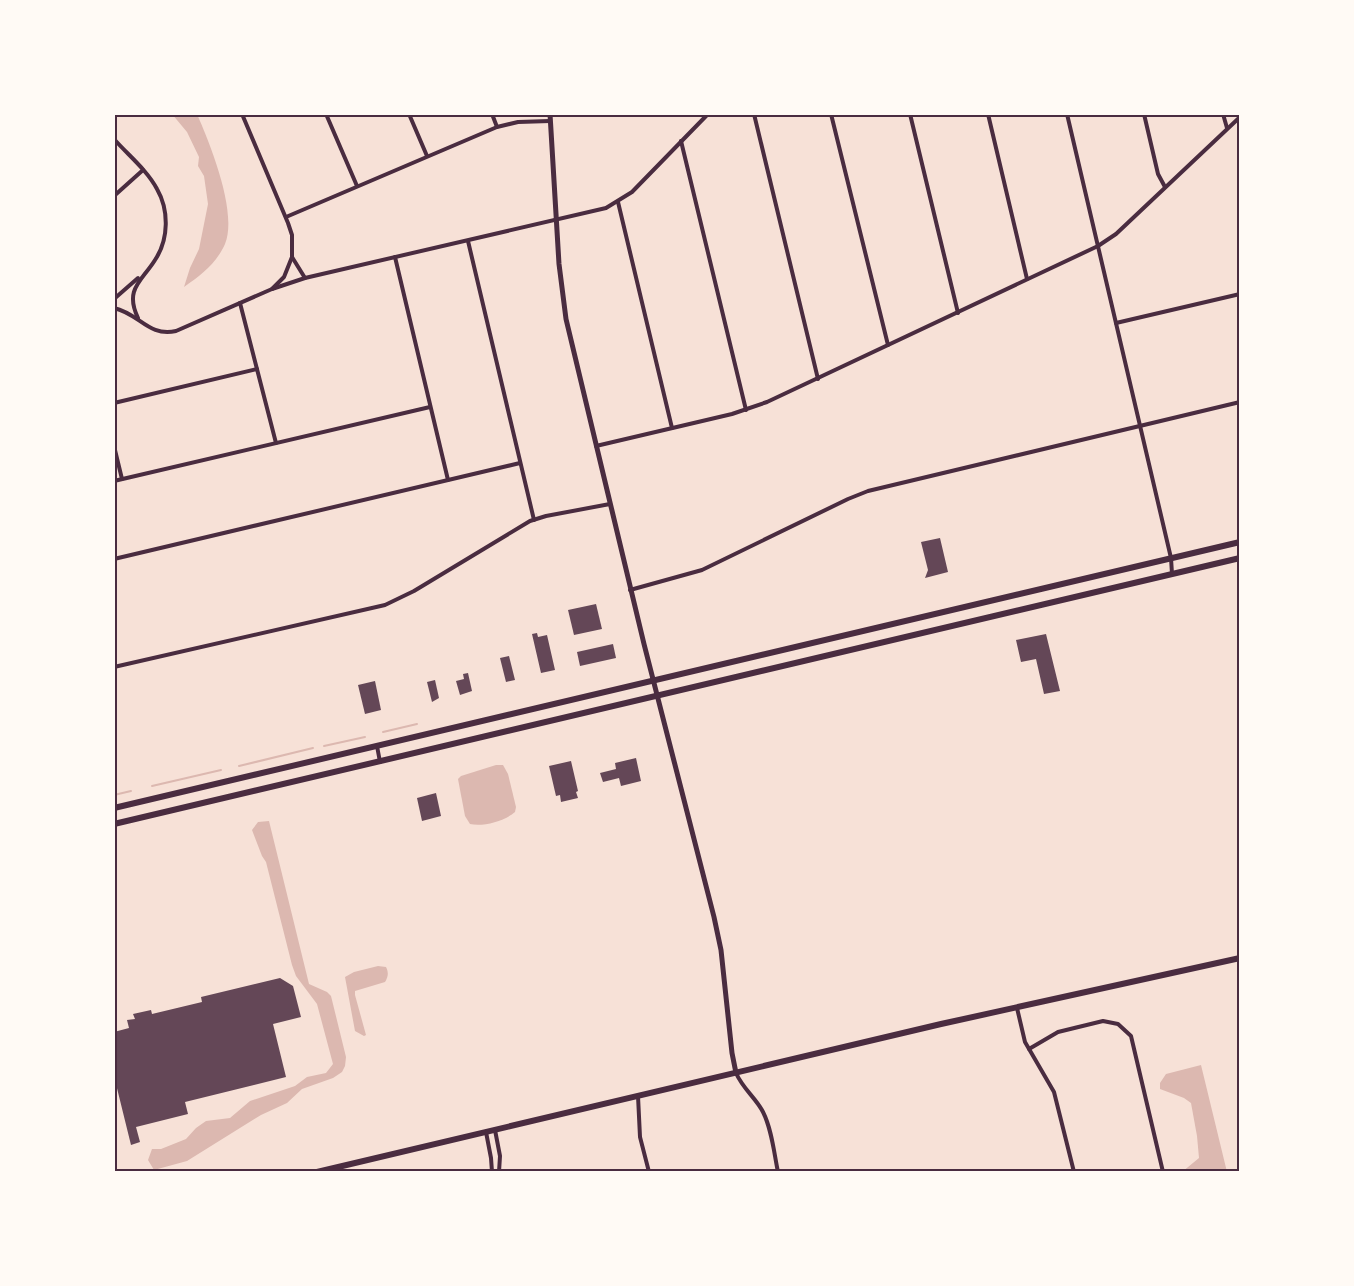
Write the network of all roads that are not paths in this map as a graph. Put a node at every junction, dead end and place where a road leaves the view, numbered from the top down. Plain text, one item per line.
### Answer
1 (242, 114) edge
2 (326, 114) edge
3 (409, 114) edge
4 (492, 114) edge
5 (708, 114) edge
6 (754, 114) edge
7 (831, 114) edge
8 (910, 114) edge
9 (988, 114) edge
10 (1066, 114) edge
11 (1144, 114) edge
12 (1223, 114) edge
13 (550, 117) edge
14 (1240, 117) edge
15 (498, 127) junction
16 (1227, 128) junction
17 (114, 139) edge
18 (681, 141) junction
19 (427, 156) junction
20 (143, 170) junction
21 (357, 186) junction
22 (1165, 187) junction
23 (114, 196) edge
24 (618, 202) junction
25 (286, 218) junction
26 (556, 220) junction
27 (468, 241) junction
28 (1098, 246) junction
29 (292, 257) junction
30 (395, 257) junction
31 (145, 272) junction
32 (305, 278) junction
33 (1027, 279) junction
34 (272, 289) junction
35 (1240, 294) edge
36 (114, 299) edge
37 (240, 303) junction
38 (114, 308) edge
39 (958, 312) junction
40 (138, 318) junction
41 (1116, 323) junction
42 (888, 345) junction
43 (257, 369) junction
44 (818, 379) junction
45 (1240, 402) edge
46 (114, 403) edge
47 (430, 407) junction
48 (746, 410) junction
49 (1139, 426) junction
50 (672, 428) junction
51 (276, 443) junction
52 (114, 446) edge
53 (596, 446) junction
54 (520, 463) junction
55 (122, 479) junction
56 (448, 480) junction
57 (114, 481) edge
58 (610, 504) junction
59 (534, 520) junction
60 (1240, 542) edge
61 (1171, 558) junction
62 (1240, 558) edge
63 (114, 559) edge
64 (1172, 574) junction
65 (630, 590) junction
66 (924, 617) junction
67 (928, 631) junction
68 (114, 667) edge
69 (654, 681) junction
70 (657, 696) junction
71 (376, 746) junction
72 (380, 762) junction
73 (114, 808) edge
74 (114, 824) edge
75 (1240, 958) edge
76 (1017, 1007) junction
77 (1029, 1049) junction
78 (736, 1073) junction
79 (638, 1096) junction
80 (495, 1130) junction
81 (486, 1132) junction
82 (317, 1172) edge
83 (492, 1172) edge
84 (499, 1172) edge
85 (649, 1172) edge
86 (778, 1172) edge
87 (1074, 1172) edge
88 (1163, 1172) edge

1 - 25 street
2 - 21 street
3 - 19 street
4 - 15 street
5 - 18 street
6 - 44 street
7 - 42 street
8 - 39 street
9 - 33 street
10 - 28 street
11 - 22 street
12 - 16 street
13 - 15 street
13 - 26 street
14 - 16 street
15 - 19 street
16 - 22 street
17 - 20 street
18 - 24 street
18 - 48 street
19 - 21 street
20 - 23 street
20 - 31 street
21 - 25 street
22 - 28 street
24 - 26 street
24 - 50 street
25 - 29 street
26 - 27 street
26 - 53 street
27 - 30 street
27 - 54 street
28 - 33 street
28 - 41 street
29 - 32 street
29 - 34 street
30 - 32 street
30 - 47 street
31 - 36 street
31 - 40 street
32 - 34 street
33 - 39 street
34 - 37 street
35 - 41 street
37 - 40 street
37 - 43 street
38 - 40 street
39 - 42 street
41 - 49 street
42 - 44 street
43 - 46 street
43 - 51 street
44 - 48 street
45 - 49 street
47 - 51 street
47 - 56 street
48 - 50 street
49 - 61 street
49 - 65 street
50 - 53 street
51 - 55 street
52 - 55 street
53 - 58 street
54 - 56 street
54 - 59 street
55 - 57 street
56 - 63 street
58 - 59 street
58 - 65 street
59 - 68 street
60 - 61 main road
61 - 64 street
61 - 66 main road
62 - 64 main road
64 - 67 main road
65 - 69 street
66 - 67 main road
66 - 69 main road
67 - 70 main road
69 - 70 street
69 - 71 main road
70 - 72 main road
70 - 78 street
71 - 72 street
71 - 73 main road
72 - 74 main road
75 - 76 main road
76 - 77 street
76 - 78 main road
77 - 87 street
77 - 88 street
78 - 79 main road
78 - 86 street
79 - 80 main road
79 - 85 street
80 - 81 main road
80 - 84 street
81 - 82 main road
81 - 83 street

